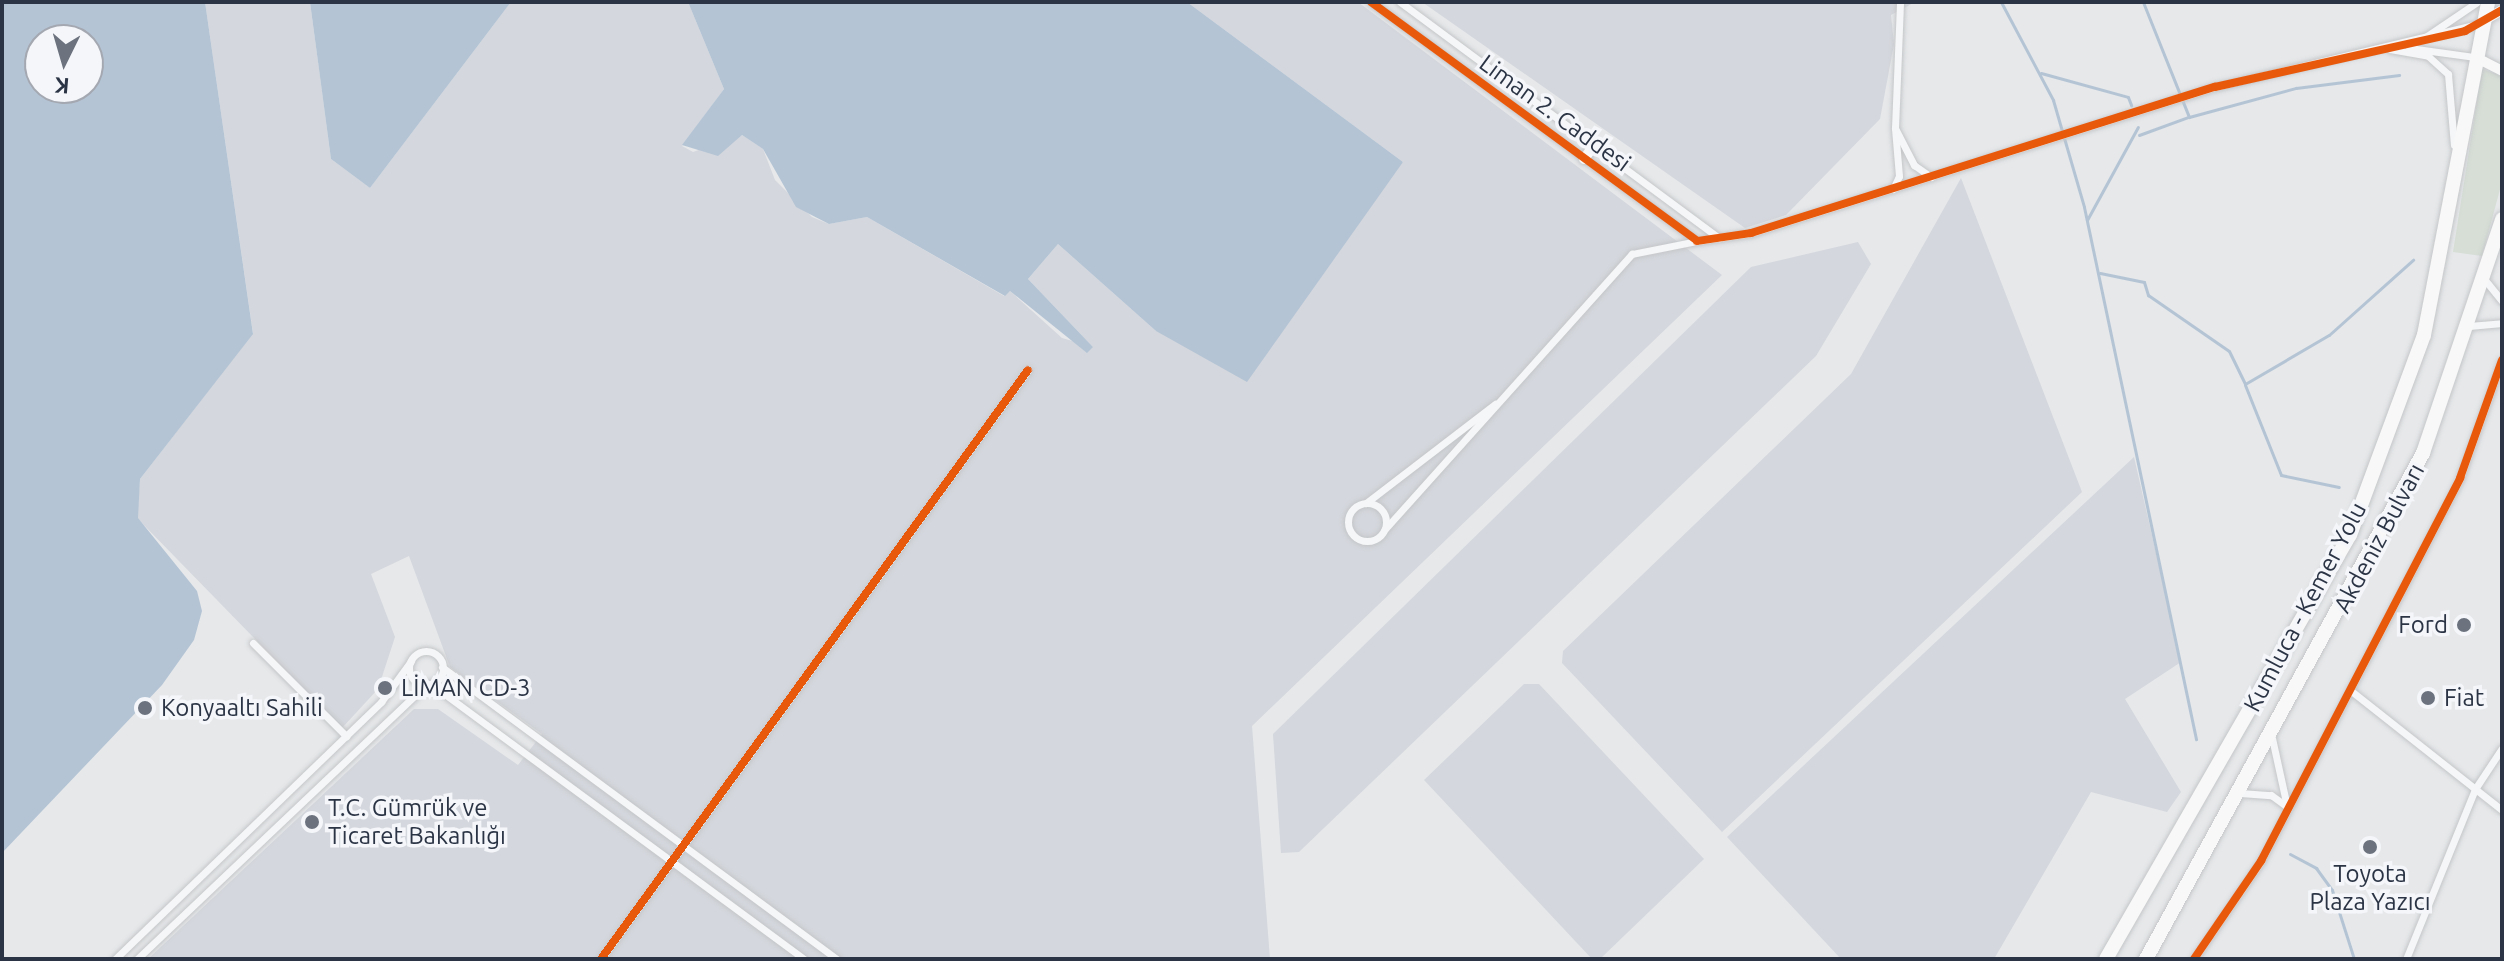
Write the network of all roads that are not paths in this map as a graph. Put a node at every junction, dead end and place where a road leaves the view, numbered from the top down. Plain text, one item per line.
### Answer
1 (1371, 2) edge
2 (1400, 2) edge
3 (1900, 2) edge
4 (2477, 2) edge
5 (2488, 2) edge
6 (2502, 10) edge
7 (2482, 23) junction
8 (2412, 42) junction
9 (2390, 49) junction
10 (2339, 54) junction
11 (2475, 57) junction
12 (2502, 71) edge
13 (1895, 128) junction
14 (1594, 145) junction
15 (1584, 159) junction
16 (1931, 177) junction
17 (2453, 184) junction
18 (1893, 189) junction
19 (2502, 219) edge
20 (1719, 238) junction
21 (1697, 241) junction
22 (2485, 280) junction
23 (2502, 301) edge
24 (2502, 323) edge
25 (2469, 326) junction
26 (2502, 360) edge
27 (1028, 370) dead end
28 (1510, 393) junction
29 (1366, 503) junction
30 (1385, 529) junction
31 (253, 643) dead end
32 (411, 661) junction
33 (442, 667) junction
34 (429, 684) junction
35 (2350, 690) junction
36 (346, 736) junction
37 (2272, 738) junction
38 (2502, 748) edge
39 (585, 778) junction
40 (2475, 789) junction
41 (574, 792) junction
42 (2240, 793) junction
43 (2287, 807) junction
44 (2502, 810) edge
45 (683, 848) junction
46 (670, 864) junction
47 (115, 959) edge
48 (137, 959) edge
49 (601, 959) edge
50 (804, 959) edge
51 (837, 959) edge
52 (2106, 959) edge
53 (2146, 959) edge
54 (2194, 959) edge
55 (2406, 959) edge

1 - 15 street, Liman 2. Caddesi
2 - 14 street, Liman 2. Caddesi
3 - 13 street
4 - 8 street
5 - 7 highway, Kumluca - Kemer Yolu
6 - 7 street
7 - 8 street
7 - 11 highway, Kumluca - Kemer Yolu
8 - 10 street
9 - 10 street, Kumluca - Kemer Yolu
9 - 11 street, Kumluca - Kemer Yolu
9 - 17 street, Kumluca - Kemer Yolu
10 - 16 street
11 - 12 street, Kumluca - Kemer Yolu
11 - 17 highway, Kumluca - Kemer Yolu
13 - 16 street
13 - 18 street
14 - 15 street
14 - 20 street, Liman 2. Caddesi
15 - 21 street, Liman 2. Caddesi
16 - 18 street
17 - 52 highway, Kumluca - Kemer Yolu
18 - 20 street
19 - 22 highway, Akdeniz Bulvarı
20 - 21 street
21 - 28 street
22 - 23 street
22 - 25 highway, Akdeniz Bulvarı
24 - 25 street
25 - 37 highway, Akdeniz Bulvarı
26 - 35 street
27 - 45 street
28 - 29 street
28 - 30 street
29 - 30 street
29 - 30 street
31 - 36 street
32 - 33 street
32 - 34 street
32 - 36 street
33 - 34 street
33 - 39 street
34 - 41 street
34 - 48 street
35 - 40 street
35 - 43 street
36 - 47 street
37 - 42 highway, Akdeniz Bulvarı
37 - 43 street
38 - 40 street
39 - 41 street
39 - 45 street
40 - 44 street
40 - 55 street
41 - 46 street
42 - 43 street
42 - 53 highway, Akdeniz Bulvarı
43 - 54 street
45 - 46 street
45 - 51 street
46 - 49 street
46 - 50 street

